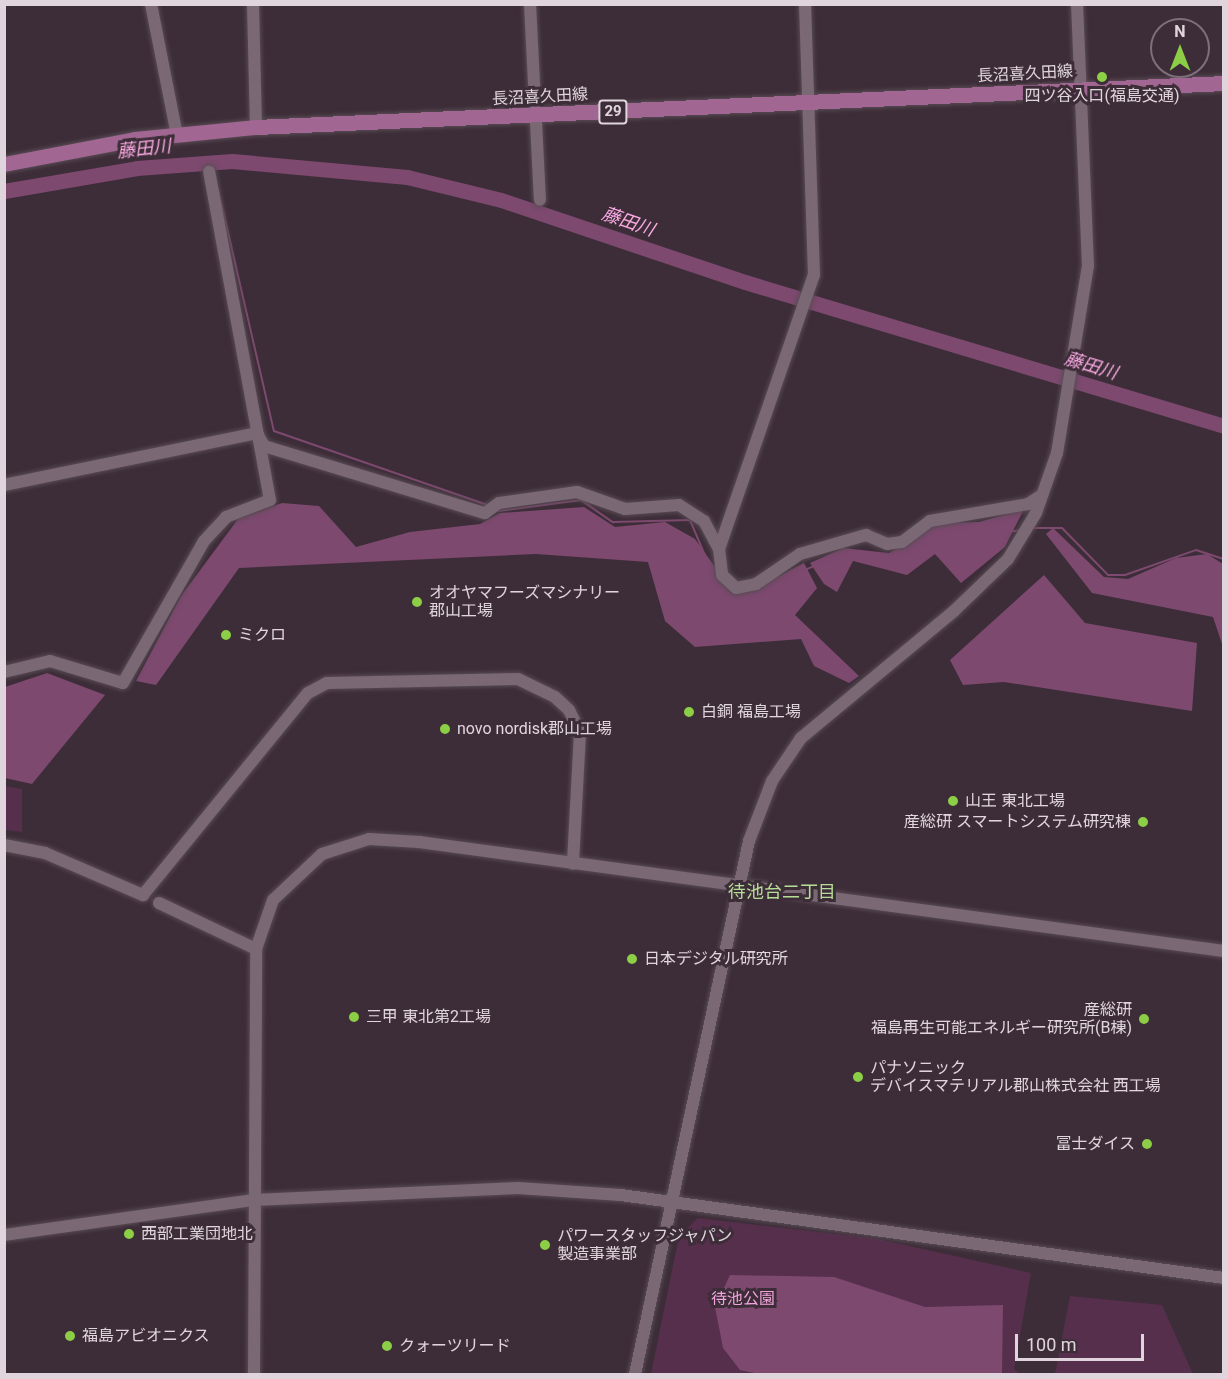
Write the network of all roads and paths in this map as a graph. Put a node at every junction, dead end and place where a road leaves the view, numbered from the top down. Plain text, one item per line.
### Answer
1 (151, 4) edge
2 (253, 4) edge
3 (530, 4) edge
4 (805, 4) edge
5 (1077, 4) edge
6 (1224, 83) edge
7 (1081, 89) junction
8 (808, 102) junction
9 (535, 116) junction
10 (256, 127) junction
11 (177, 135) junction
12 (4, 164) edge
13 (209, 172) dead end
14 (540, 200) dead end
15 (257, 433) junction
16 (4, 485) edge
17 (1042, 494) junction
18 (719, 549) junction
19 (4, 672) edge
20 (4, 845) edge
21 (573, 864) junction
22 (741, 885) junction
23 (159, 903) dead end
24 (256, 949) junction
25 (1224, 951) edge
26 (254, 1200) junction
27 (670, 1202) junction
28 (4, 1235) edge
29 (1224, 1278) edge
30 (254, 1374) edge
31 (635, 1374) edge

1 - 11 street
2 - 10 street
3 - 9 street
4 - 8 street
5 - 7 street
6 - 7 main road, 長沼喜久田線 / 29
7 - 8 main road, 長沼喜久田線 / 29
7 - 17 street
8 - 9 main road, 長沼喜久田線 / 29
8 - 18 street
9 - 10 main road, 長沼喜久田線 / 29
9 - 14 street
10 - 11 main road, 長沼喜久田線 / 29
11 - 12 main road, 長沼喜久田線 / 29
13 - 15 street
15 - 16 street
15 - 18 street
15 - 19 street
17 - 18 street
17 - 22 street
20 - 21 street
21 - 22 street
21 - 24 street
22 - 25 street
22 - 27 street
23 - 24 street
24 - 26 street
26 - 27 street
26 - 28 street
26 - 30 street
27 - 29 street
27 - 31 street

